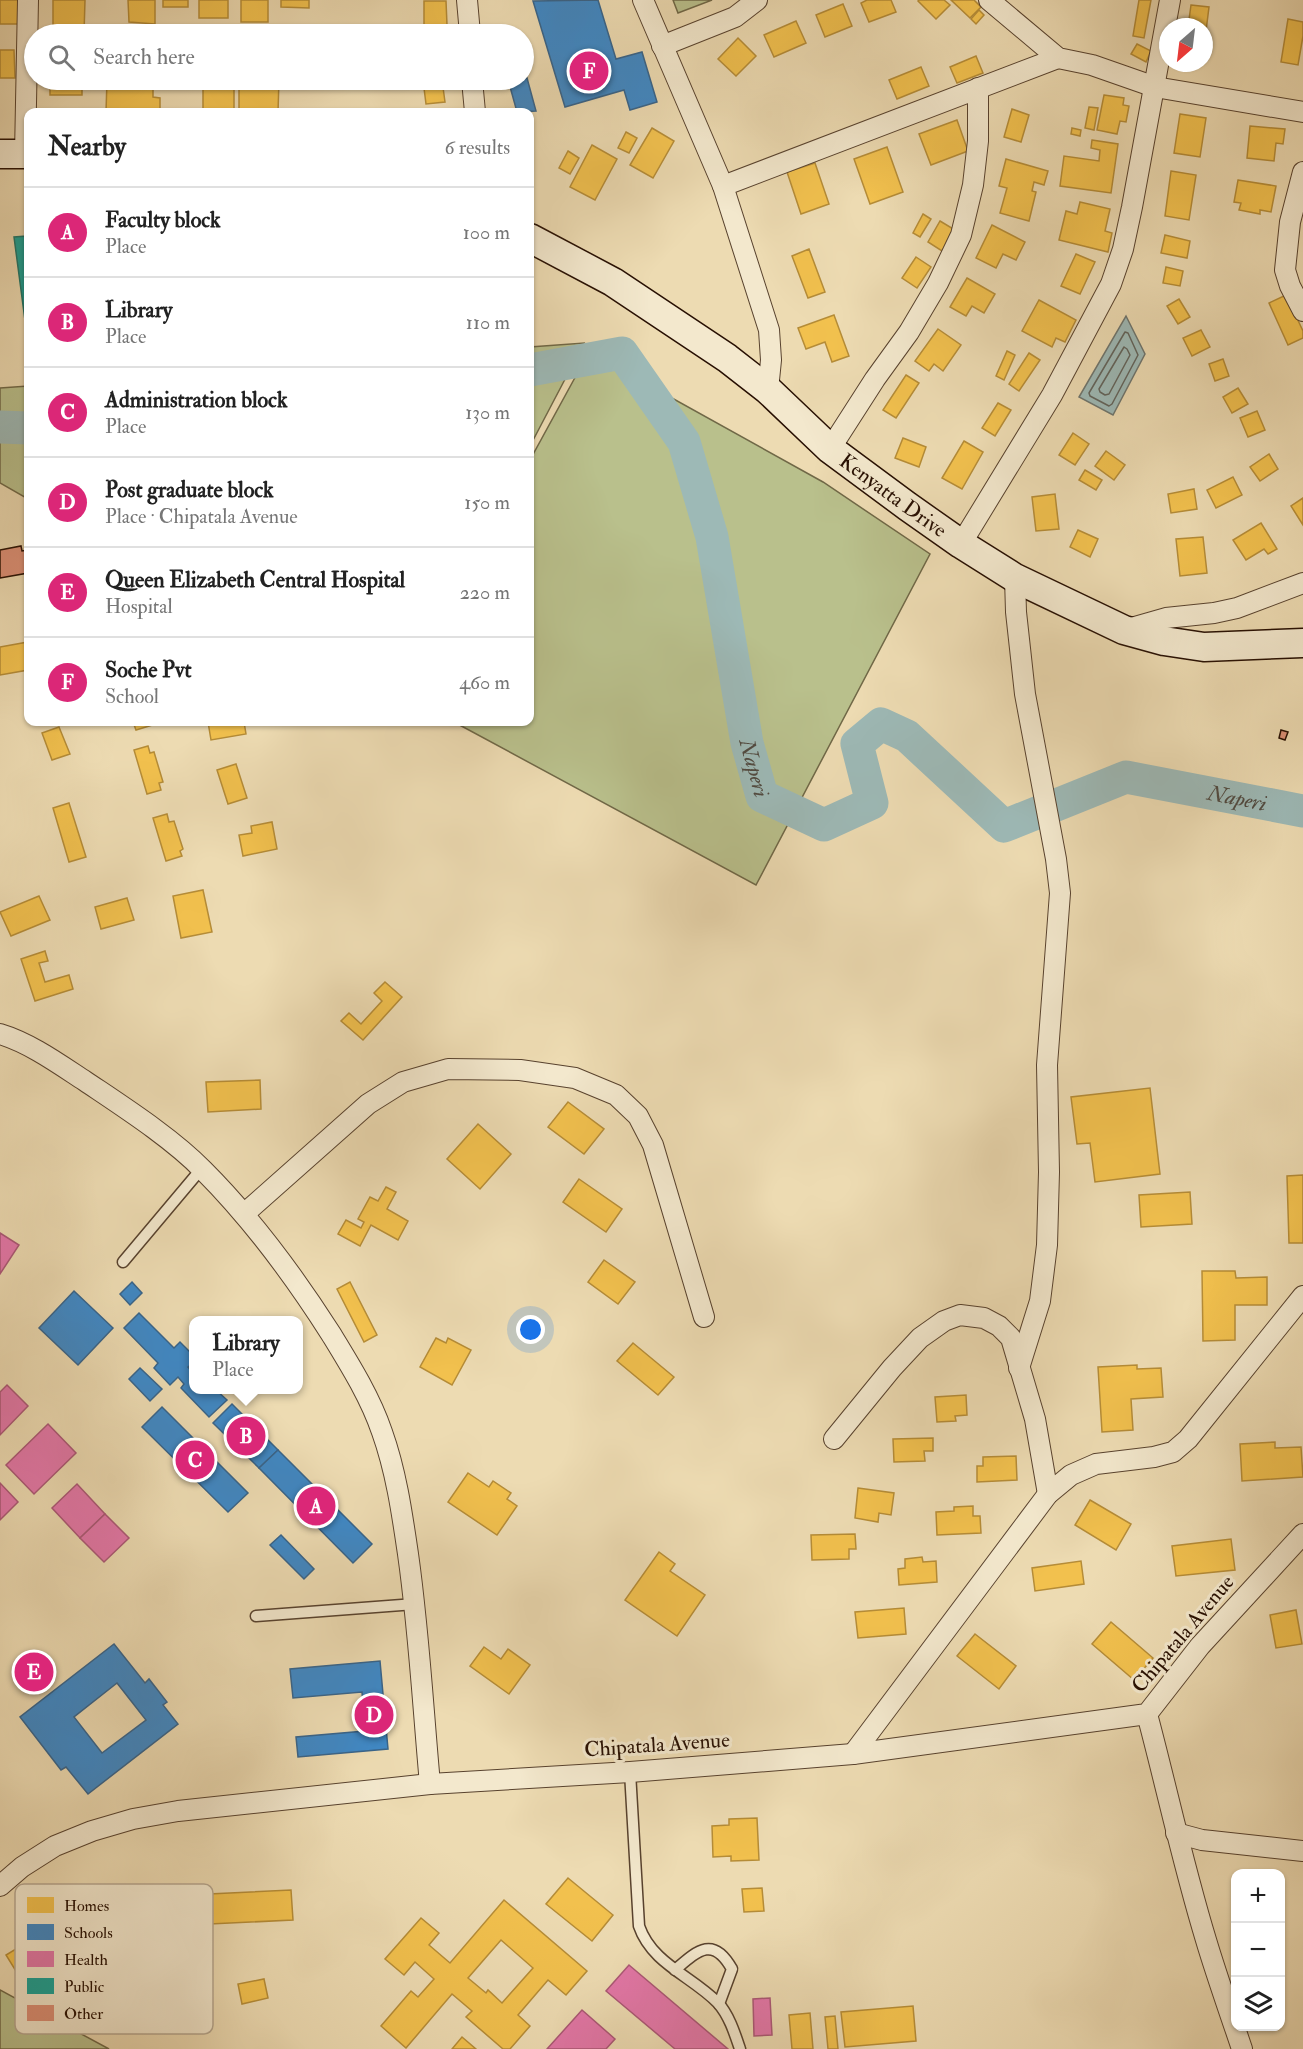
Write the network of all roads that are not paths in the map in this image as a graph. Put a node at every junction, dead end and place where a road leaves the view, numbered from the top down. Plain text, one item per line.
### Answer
1 (28, 0) edge
2 (467, 0) edge
3 (643, 0) edge
4 (757, 0) edge
5 (989, 0) edge
6 (1170, 0) edge
7 (26, 24) edge
8 (469, 24) edge
9 (662, 46) junction
10 (1058, 58) junction
11 (24, 62) edge
12 (1155, 87) junction
13 (978, 88) junction
14 (473, 90) edge
15 (475, 108) edge
16 (1303, 112) edge
17 (18, 154) edge
18 (1303, 172) edge
19 (723, 186) junction
20 (534, 240) edge
21 (1303, 311) edge
22 (768, 390) junction
23 (830, 449) junction
24 (961, 544) junction
25 (1016, 578) junction
26 (1303, 583) edge
27 (1124, 630) junction
28 (1303, 643) edge
29 (0, 1034) edge
30 (202, 1168) junction
31 (244, 1214) junction
32 (123, 1262) dead end
33 (1303, 1296) edge
34 (704, 1317) dead end
35 (1019, 1368) junction
36 (834, 1439) dead end
37 (1048, 1494) junction
38 (1303, 1534) edge
39 (415, 1604) junction
40 (256, 1616) dead end
41 (1147, 1714) junction
42 (853, 1754) junction
43 (630, 1772) junction
44 (430, 1785) junction
45 (1176, 1833) junction
46 (1303, 1851) edge
47 (0, 1886) edge
48 (675, 1970) junction
49 (719, 2004) junction
50 (740, 2049) edge
51 (1242, 2049) edge

1 - 7 street
2 - 8 street
3 - 9 street
4 - 9 street
5 - 10 street
6 - 12 street
9 - 19 street
10 - 12 street
10 - 13 street
11 - 17 street
12 - 16 street
12 - 24 street
13 - 19 street
13 - 23 street
14 - 15 street
18 - 21 street
19 - 22 street
20 - 22 main road, Kenyatta Drive
22 - 23 main road, Kenyatta Drive
23 - 24 main road, Kenyatta Drive
24 - 25 main road, Kenyatta Drive
25 - 27 main road, Kenyatta Drive
25 - 35 street
26 - 27 street
27 - 28 main road, Kenyatta Drive
29 - 30 street
30 - 31 street
30 - 32 lane
31 - 34 street
31 - 39 street
33 - 37 street
35 - 36 street
35 - 37 street
37 - 42 street
38 - 41 street, Chipatala Avenue
39 - 40 lane
39 - 44 street
41 - 42 street, Chipatala Avenue
41 - 45 street
42 - 43 street, Chipatala Avenue
43 - 44 street, Chipatala Avenue
43 - 48 lane
44 - 47 street, Chipatala Avenue
45 - 46 street
45 - 51 street
48 - 49 lane
48 - 49 lane
49 - 50 lane

